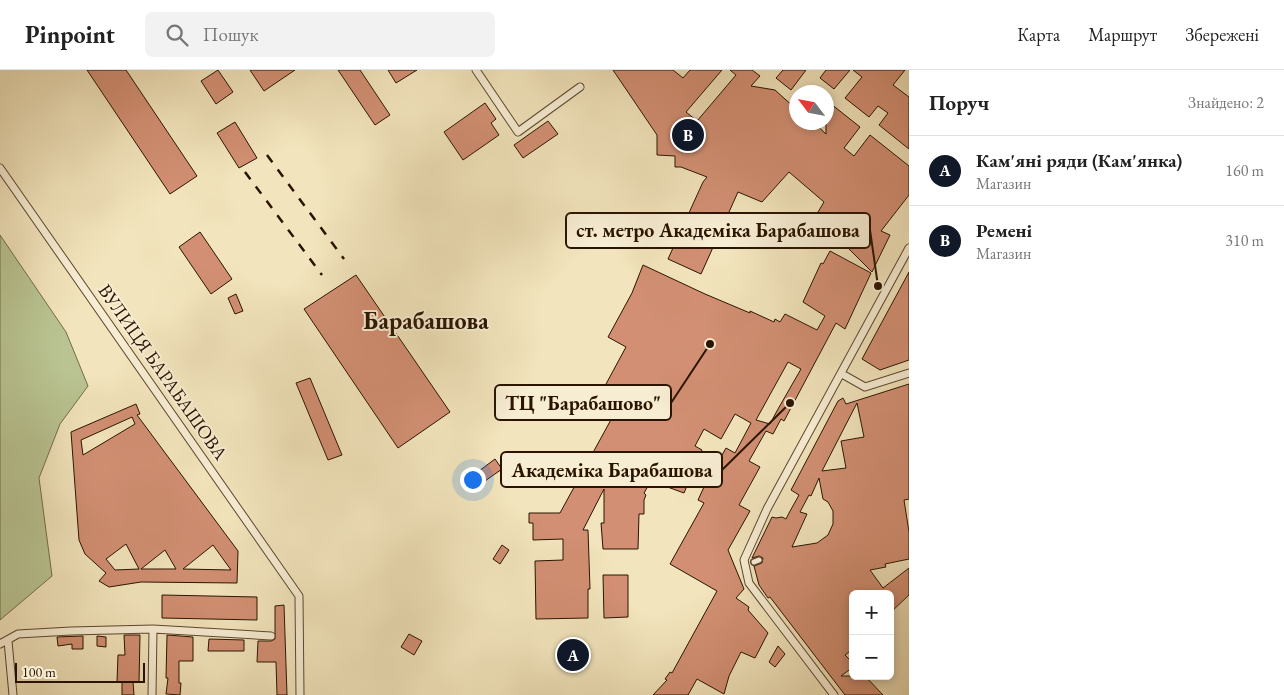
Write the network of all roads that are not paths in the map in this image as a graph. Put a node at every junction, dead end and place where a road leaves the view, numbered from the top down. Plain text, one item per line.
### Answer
1 (476, 70) edge
2 (580, 87) dead end
3 (0, 168) edge
4 (909, 248) edge
5 (909, 373) edge
6 (842, 374) junction
7 (153, 629) junction
8 (271, 636) dead end
9 (8, 641) junction
10 (0, 644) edge
11 (13, 695) edge
12 (152, 695) edge
13 (300, 695) edge
14 (834, 695) edge

1 - 2 street
3 - 13 street, ВУЛИЦЯ БАРАБАШОВА
4 - 6 street
5 - 6 street
6 - 14 street
7 - 8 street
7 - 9 street
7 - 12 street
9 - 10 street
9 - 11 street

